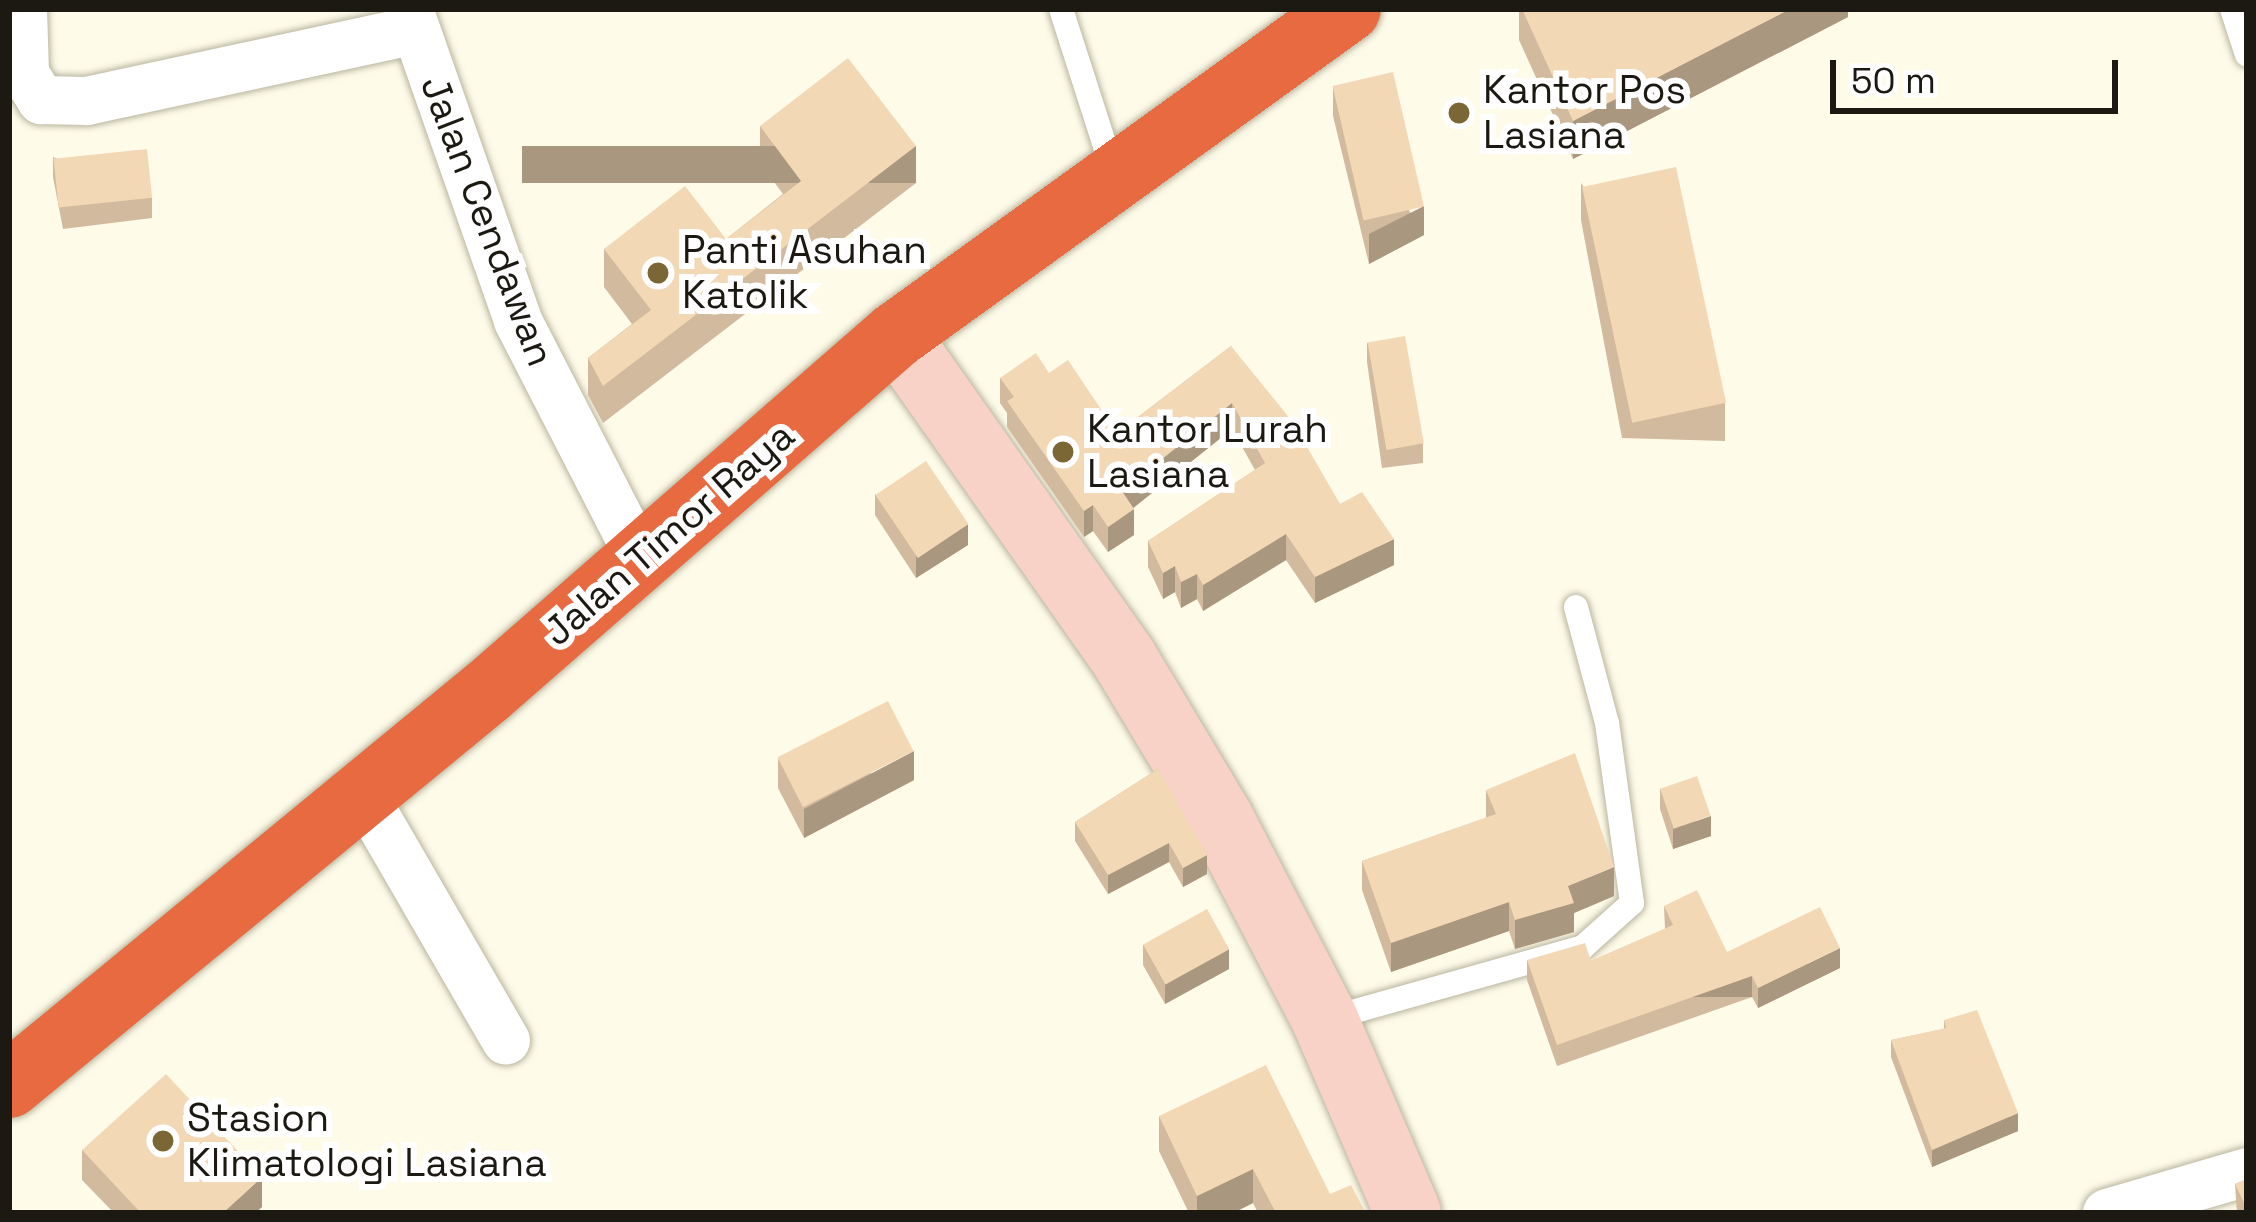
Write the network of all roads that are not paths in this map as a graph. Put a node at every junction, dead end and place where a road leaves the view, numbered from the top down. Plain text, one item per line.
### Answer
1 (23, 9) edge
2 (1061, 9) edge
3 (1348, 9) edge
4 (2232, 9) edge
5 (412, 20) edge
6 (2247, 55) edge
7 (17, 75) edge
8 (1114, 173) junction
9 (896, 335) junction
10 (640, 558) junction
11 (1576, 607) dead end
12 (363, 794) junction
13 (1325, 1020) junction
14 (506, 1041) dead end
15 (9, 1085) edge
16 (2247, 1172) edge
17 (1408, 1213) edge
18 (2108, 1213) edge

1 - 7 street
2 - 8 lane
3 - 8 highway, Jalan Timor Raya
4 - 6 lane
5 - 7 street
5 - 10 street, Jalan Cendawan
8 - 9 highway, Jalan Timor Raya
9 - 10 highway, Jalan Timor Raya
9 - 13 street
10 - 12 highway, Jalan Timor Raya
11 - 13 lane
12 - 14 street
12 - 15 highway, Jalan Timor Raya
13 - 17 street
16 - 18 street

